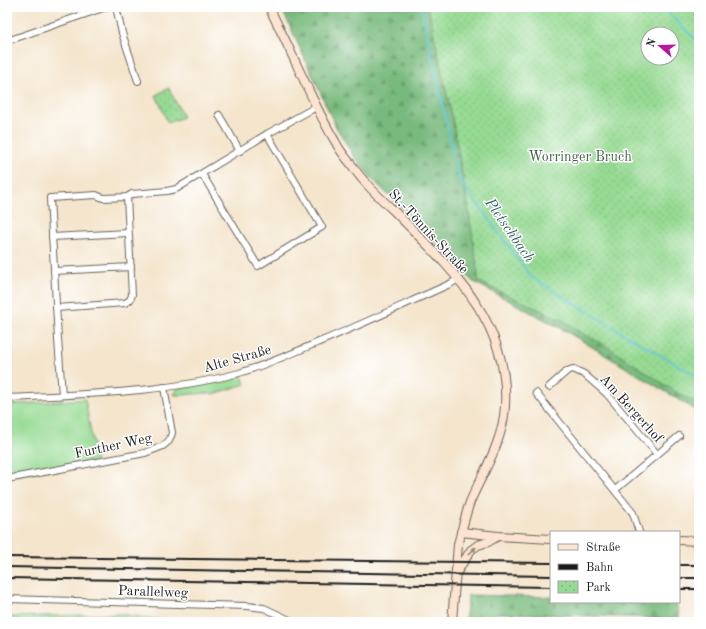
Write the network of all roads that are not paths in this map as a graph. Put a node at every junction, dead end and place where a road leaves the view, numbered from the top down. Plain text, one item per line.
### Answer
1 (106, 7) edge
2 (116, 7) edge
3 (269, 7) edge
4 (7, 41) edge
5 (138, 81) dead end
6 (316, 107) junction
7 (219, 115) dead end
8 (267, 134) junction
9 (240, 151) junction
10 (202, 174) junction
11 (127, 197) junction
12 (128, 232) junction
13 (52, 237) junction
14 (131, 267) junction
15 (54, 271) junction
16 (458, 279) junction
17 (56, 308) junction
18 (164, 387) junction
19 (549, 387) dead end
20 (536, 392) dead end
21 (62, 395) junction
22 (7, 398) edge
23 (679, 436) dead end
24 (657, 454) junction
25 (7, 479) edge
26 (615, 490) junction
27 (639, 531) edge
28 (461, 532) junction
29 (498, 536) junction
30 (550, 539) edge
31 (680, 540) edge
32 (699, 541) edge
33 (455, 576) junction
34 (7, 599) edge
35 (294, 622) edge
36 (452, 622) edge

1 - 4 street
2 - 5 street
3 - 6 main road, St.-Tönnis-Straße
6 - 8 street
6 - 16 main road, St.-Tönnis-Straße
7 - 9 street
8 - 9 street
8 - 10 street
9 - 10 street
10 - 11 street
11 - 12 street
11 - 13 street
12 - 13 street
12 - 14 street
13 - 15 street
14 - 15 street
14 - 17 street
15 - 17 street
16 - 18 street, Alte Straße
16 - 28 main road, St.-Tönnis-Straße
17 - 21 street
18 - 21 street, Alte Straße
18 - 25 street, Further Weg
19 - 24 street, Am Bergerhof
20 - 26 street
21 - 22 street, Alte Straße
23 - 24 street, Am Bergerhof
24 - 26 street, Am Bergerhof
26 - 27 street
28 - 29 main road
28 - 33 main road, St.-Tönnis-Straße
29 - 30 main road
33 -> 29 main road
31 - 32 main road
33 - 36 main road
34 - 35 street, Parallelweg

